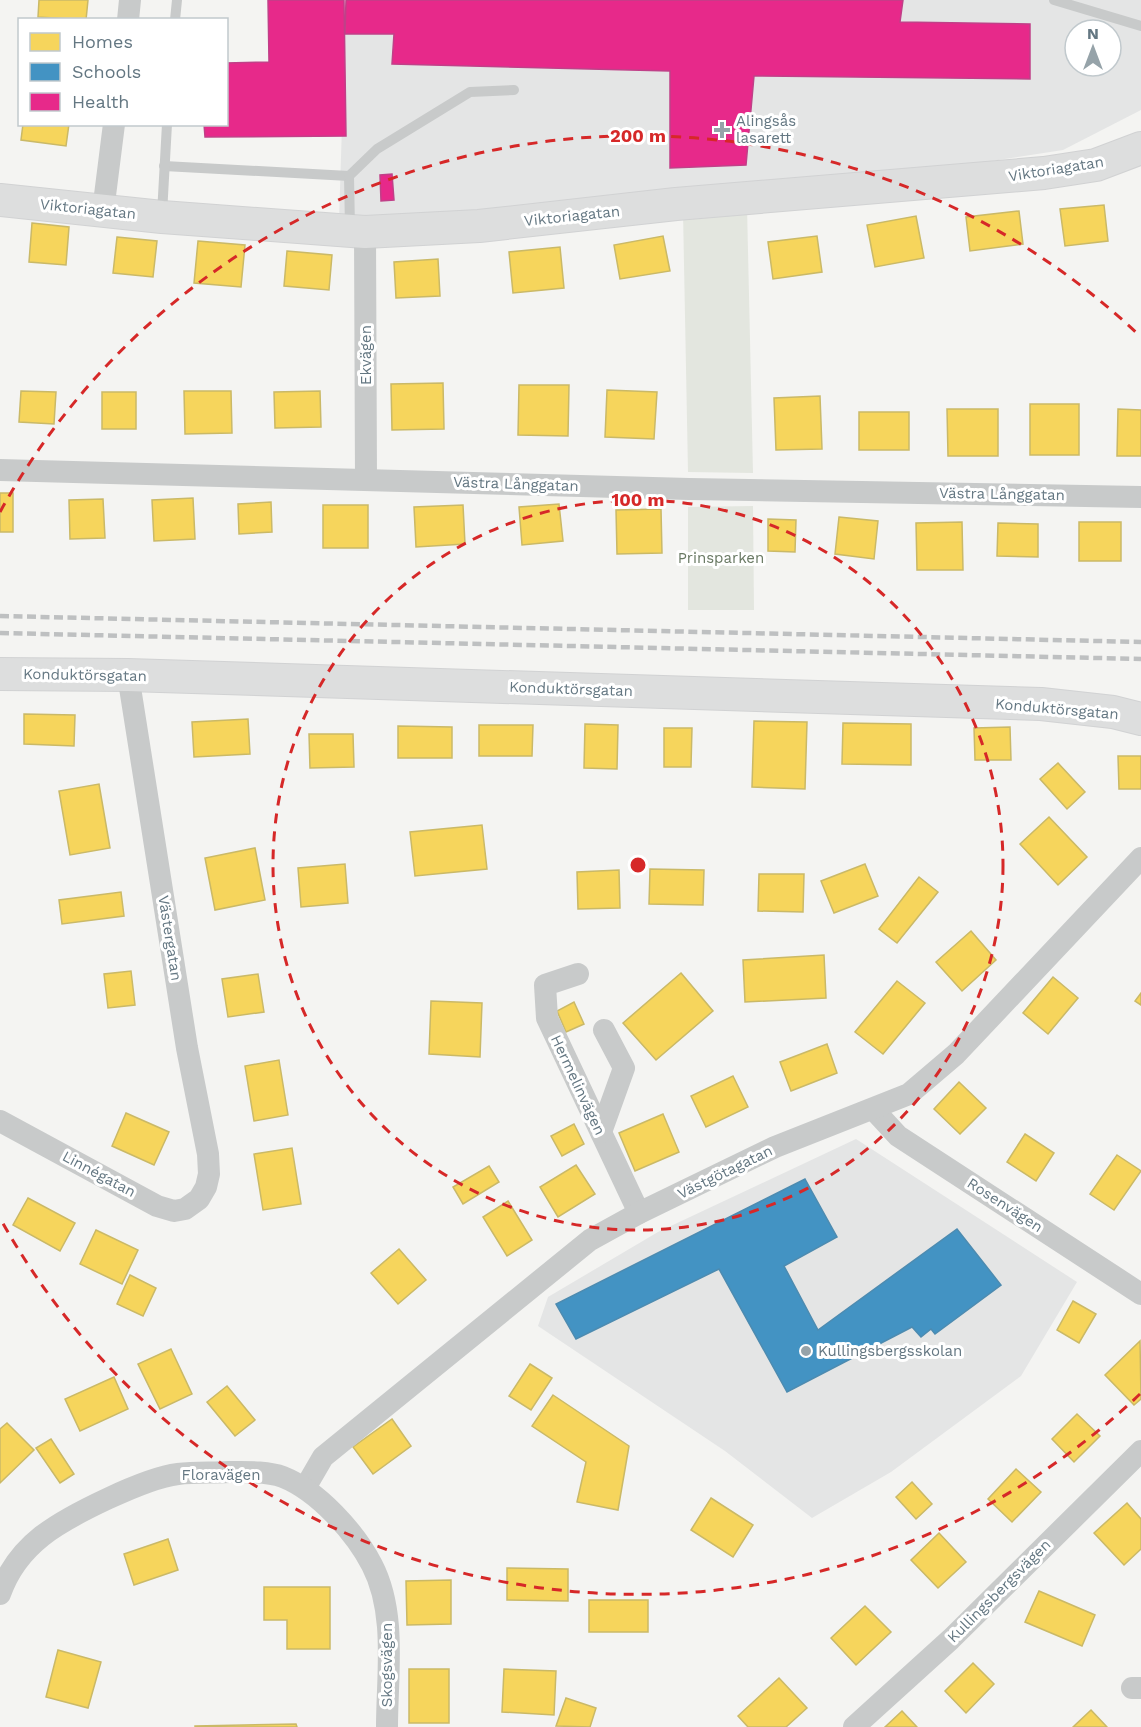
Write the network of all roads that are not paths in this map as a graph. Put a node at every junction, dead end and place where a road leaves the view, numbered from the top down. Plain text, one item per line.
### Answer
1 (130, 0) edge
2 (177, 0) edge
3 (1054, 0) edge
4 (128, 18) edge
5 (176, 18) edge
6 (1141, 26) edge
7 (514, 90) dead end
8 (114, 126) edge
9 (166, 126) edge
10 (1141, 148) edge
11 (164, 166) junction
12 (349, 176) junction
13 (0, 200) edge
14 (103, 211) junction
15 (162, 217) junction
16 (357, 231) junction
17 (0, 470) edge
18 (366, 479) junction
19 (1141, 497) edge
20 (0, 674) edge
21 (128, 675) junction
22 (1141, 719) edge
23 (1141, 858) edge
24 (578, 974) dead end
25 (604, 1030) dead end
26 (874, 1110) junction
27 (0, 1121) edge
28 (601, 1132) junction
29 (199, 1199) joint
30 (639, 1213) junction
31 (1141, 1294) edge
32 (1141, 1450) edge
33 (305, 1488) junction
34 (0, 1594) edge
35 (387, 1603) joint
36 (387, 1727) edge
37 (854, 1727) edge

1 - 4 street
2 - 5 lane
3 - 6 lane
7 - 12 lane
8 - 14 street
9 - 11 lane
10 - 16 street, Viktoriagatan
11 - 12 lane
11 - 15 lane
12 - 16 lane
13 - 14 street, Viktoriagatan
14 - 15 street, Viktoriagatan
15 - 16 street, Viktoriagatan
16 - 18 street, Ekvägen
17 - 18 street, Västra Långgatan
18 - 19 street, Västra Långgatan
20 - 21 street, Konduktörsgatan
21 - 22 street, Konduktörsgatan
21 - 29 street, Västergatan
23 - 26 street, Västgötagatan
24 - 28 street, Hermelinvägen
25 - 28 street
26 - 30 street, Västgötagatan
26 - 31 street, Rosenvägen
27 - 29 street, Linnégatan
28 - 30 street, Hermelinvägen
30 - 33 street, Västgötagatan
32 - 37 street, Kullingsbergsvägen
33 - 34 street, Floravägen
33 - 35 street, Floravägen
35 - 36 street, Skogsvägen

